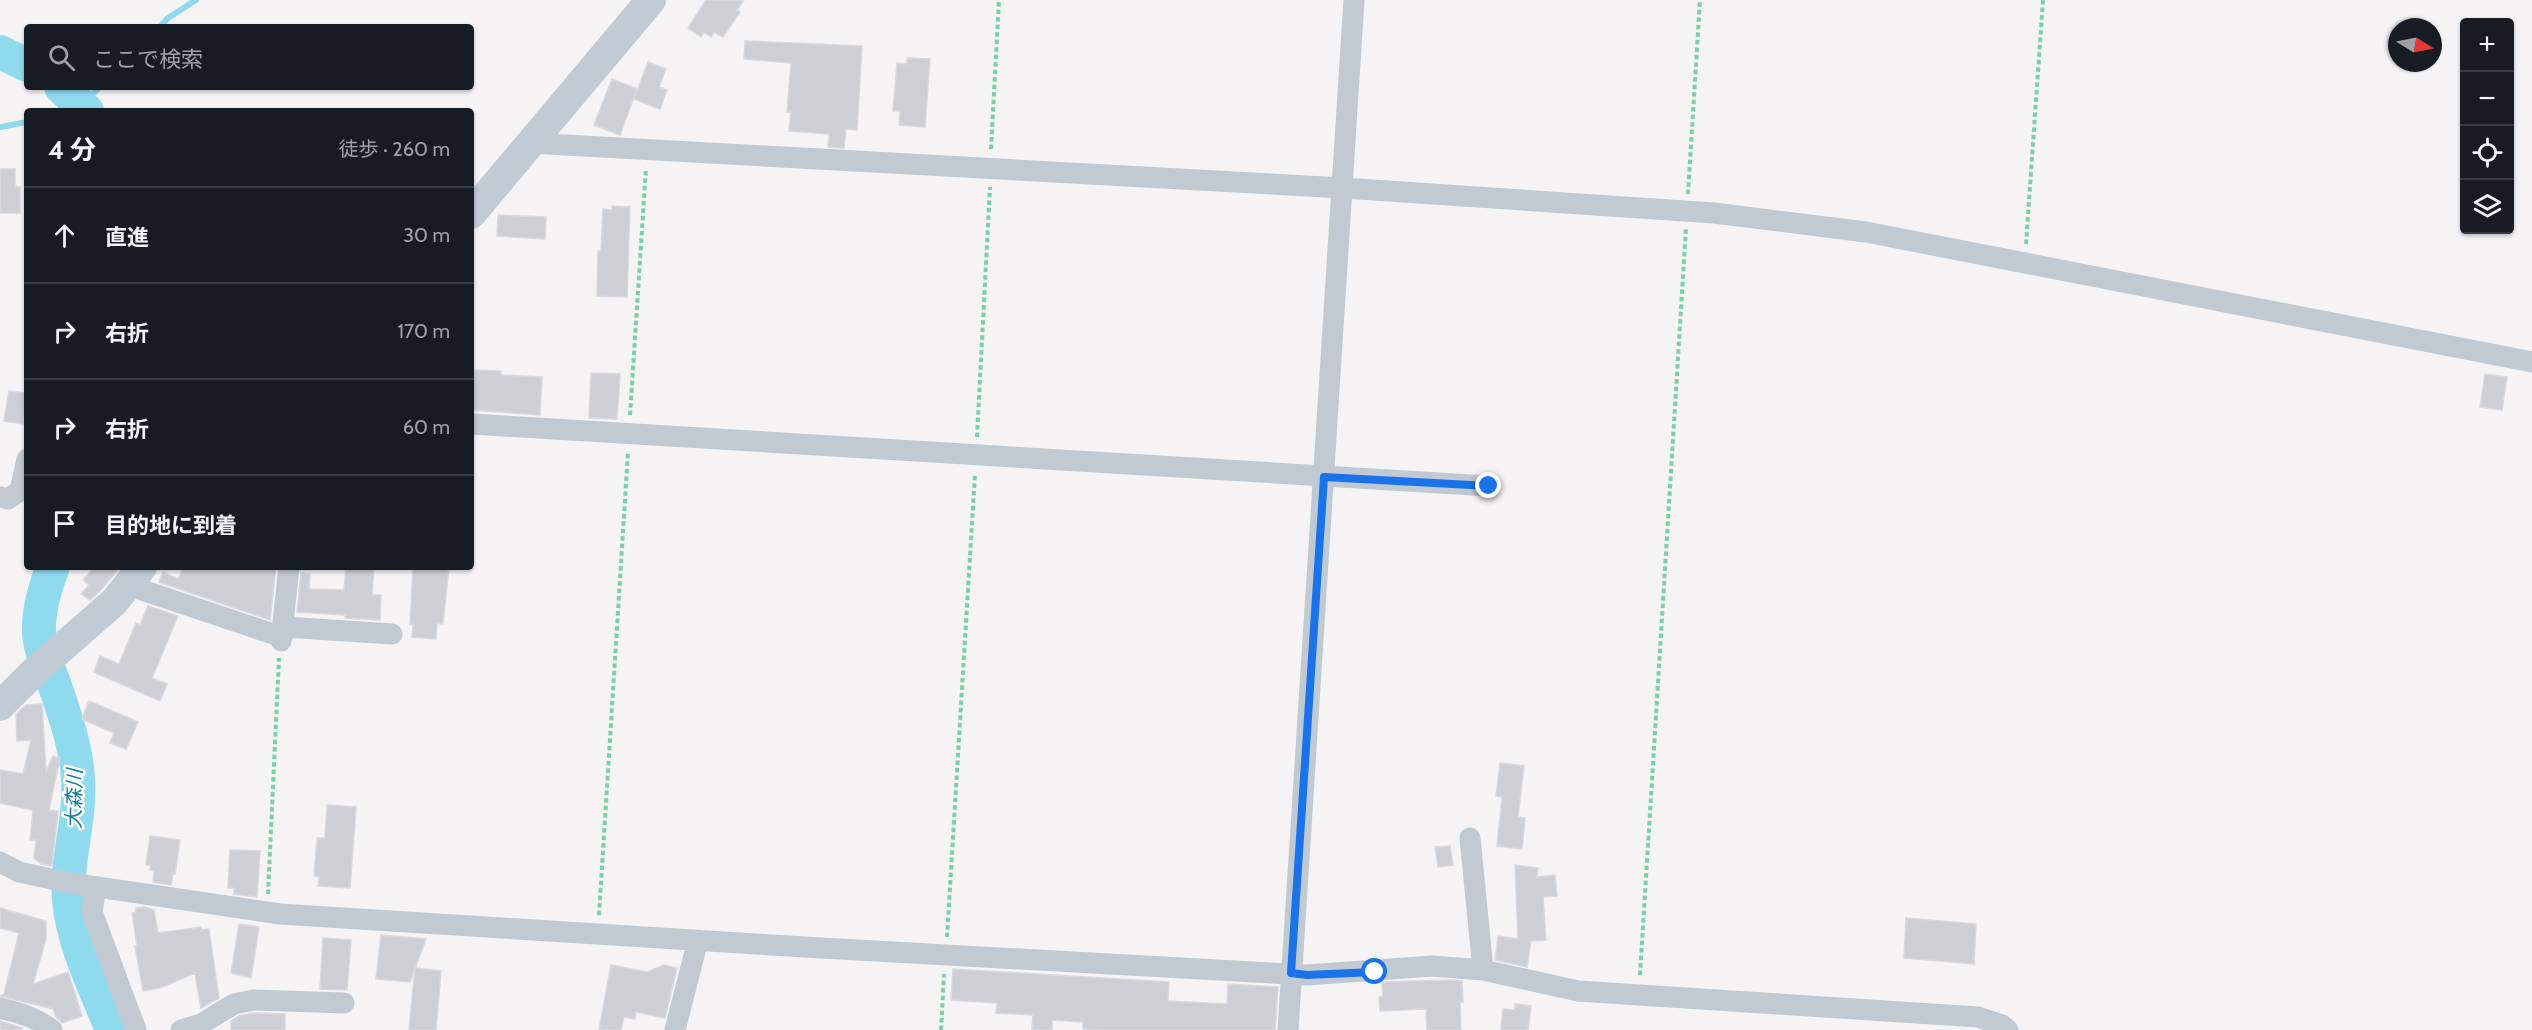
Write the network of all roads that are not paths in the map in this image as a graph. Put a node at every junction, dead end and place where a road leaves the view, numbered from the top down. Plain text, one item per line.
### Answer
1 (651, 0) edge
2 (1354, 0) edge
3 (529, 143) junction
4 (1343, 188) junction
5 (474, 210) edge
6 (2532, 362) edge
7 (474, 424) edge
8 (24, 473) edge
9 (1324, 477) junction
10 (1489, 486) dead end
11 (0, 497) edge
12 (290, 570) edge
13 (135, 576) edge
14 (392, 634) dead end
15 (282, 638) junction
16 (0, 706) edge
17 (1470, 838) dead end
18 (0, 862) edge
19 (89, 886) junction
20 (698, 940) junction
21 (1483, 970) junction
22 (1291, 973) junction
23 (344, 1003) dead end
24 (0, 1008) edge
25 (51, 1030) edge
26 (136, 1030) edge
27 (181, 1030) edge
28 (675, 1030) edge
29 (1288, 1030) edge
30 (2008, 1030) edge

1 - 3 street
2 - 4 street
3 - 4 street
3 - 5 street
4 - 6 street
4 - 9 street
7 - 9 street
8 - 11 street
9 - 10 street
9 - 22 street
12 - 15 street
13 - 15 street
13 - 16 street
14 - 15 street
17 - 21 street
18 - 19 street
19 - 20 street
19 - 26 street
20 - 22 street
20 - 28 street
21 - 22 street
21 - 30 street
22 - 29 street
23 - 27 street
24 - 25 street

